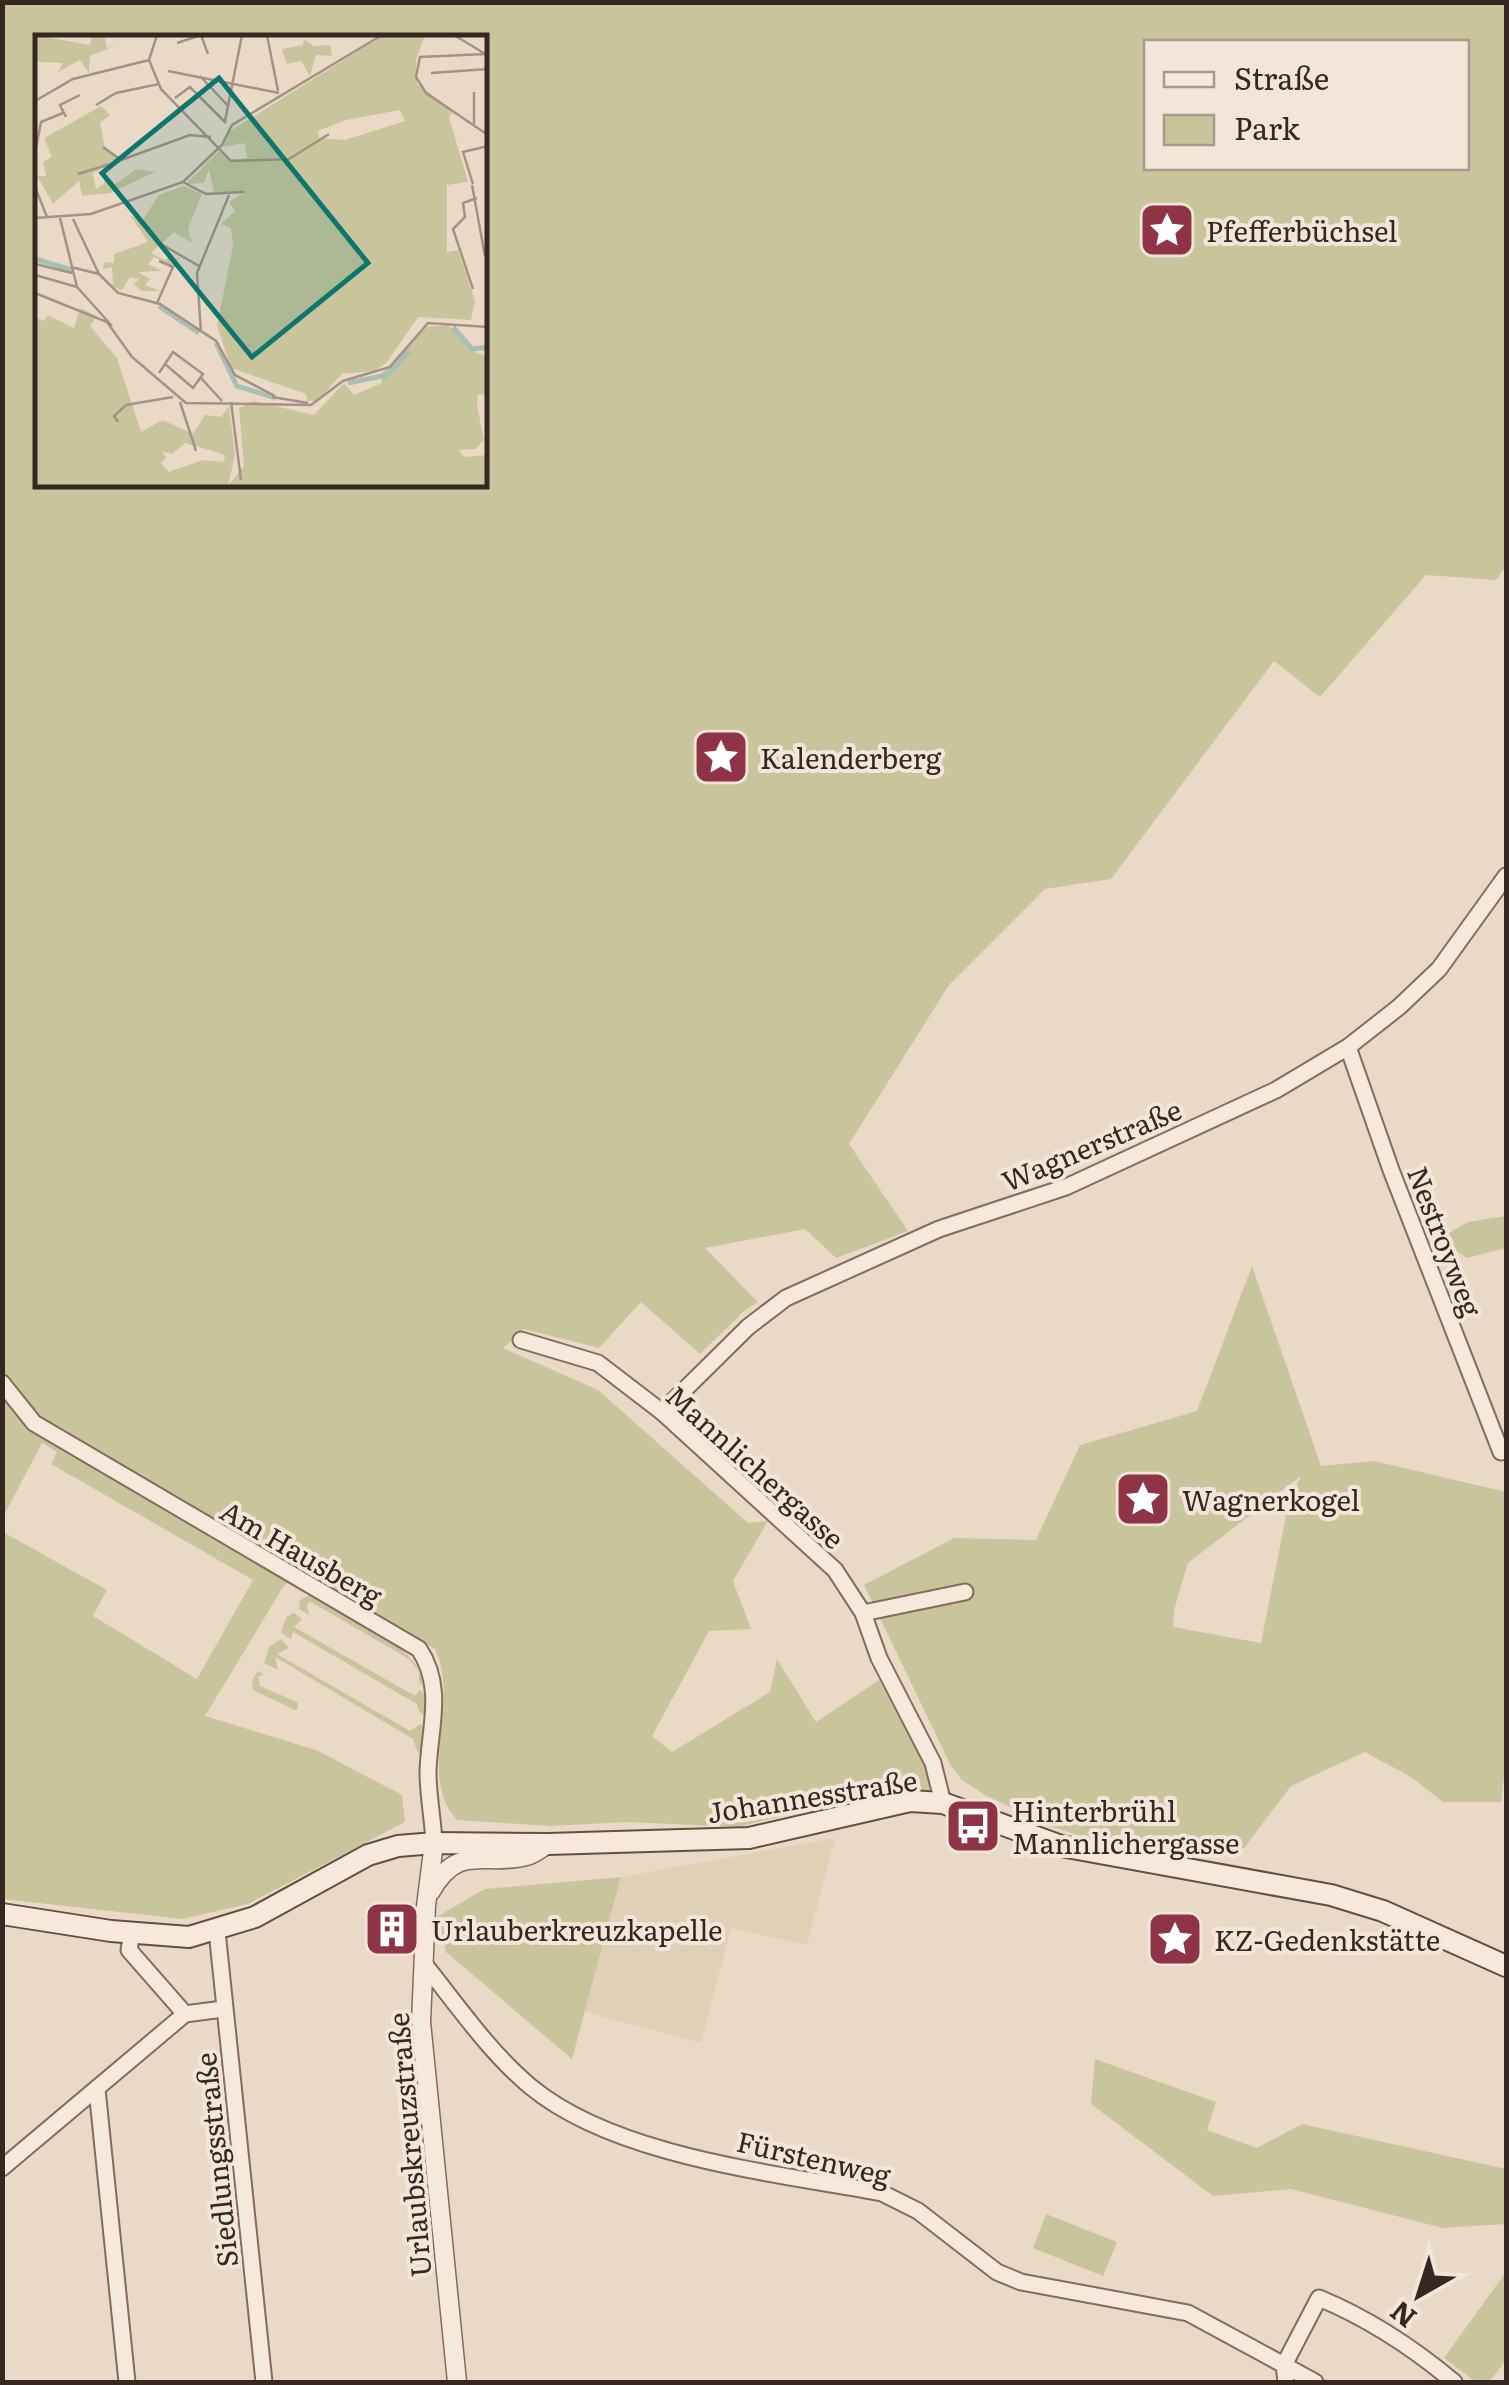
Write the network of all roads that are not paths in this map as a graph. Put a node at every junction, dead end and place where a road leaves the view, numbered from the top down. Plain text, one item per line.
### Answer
1 (1506, 876) edge
2 (1348, 1047) junction
3 (521, 1340) dead end
4 (2, 1384) edge
5 (662, 1412) junction
6 (1501, 1452) dead end
7 (966, 1592) dead end
8 (863, 1613) junction
9 (943, 1803) junction
10 (434, 1842) junction
11 (548, 1844) junction
12 (426, 1906) junction
13 (2, 1914) edge
14 (217, 1931) junction
15 (132, 1933) junction
16 (425, 1965) junction
17 (1506, 1966) edge
18 (223, 2009) junction
19 (184, 2014) junction
20 (97, 2089) junction
21 (2, 2168) edge
22 (1284, 2365) junction
23 (128, 2382) edge
24 (264, 2382) edge
25 (457, 2382) edge
26 (1286, 2382) edge
27 (1315, 2382) edge
28 (1454, 2382) edge

1 - 2 street, Wagnerstraße
2 - 5 street, Wagnerstraße
2 - 6 street, Nestroyweg
3 - 5 street, Mannlichergasse
4 - 10 street, Am Hausberg
5 - 8 street, Mannlichergasse
7 - 8 street
8 - 9 street, Mannlichergasse
9 - 11 main road, Johannesstraße
9 - 17 main road, Johannesstraße
10 - 11 main road, Johannesstraße
10 - 12 street, Urlaubskreuzstraße
10 - 14 main road, Johannesstraße
11 - 12 street
12 - 16 street, Urlaubskreuzstraße
13 - 15 main road, Johannesstraße
14 - 15 main road, Johannesstraße
14 - 18 street, Siedlungsstraße
15 - 19 street
16 - 22 street, Fürstenweg
16 - 25 street, Urlaubskreuzstraße
18 - 19 street
18 - 24 street, Siedlungsstraße
19 - 20 street
20 - 21 street
20 - 23 street
22 - 26 street
22 - 27 street, Fürstenweg
22 - 28 street

